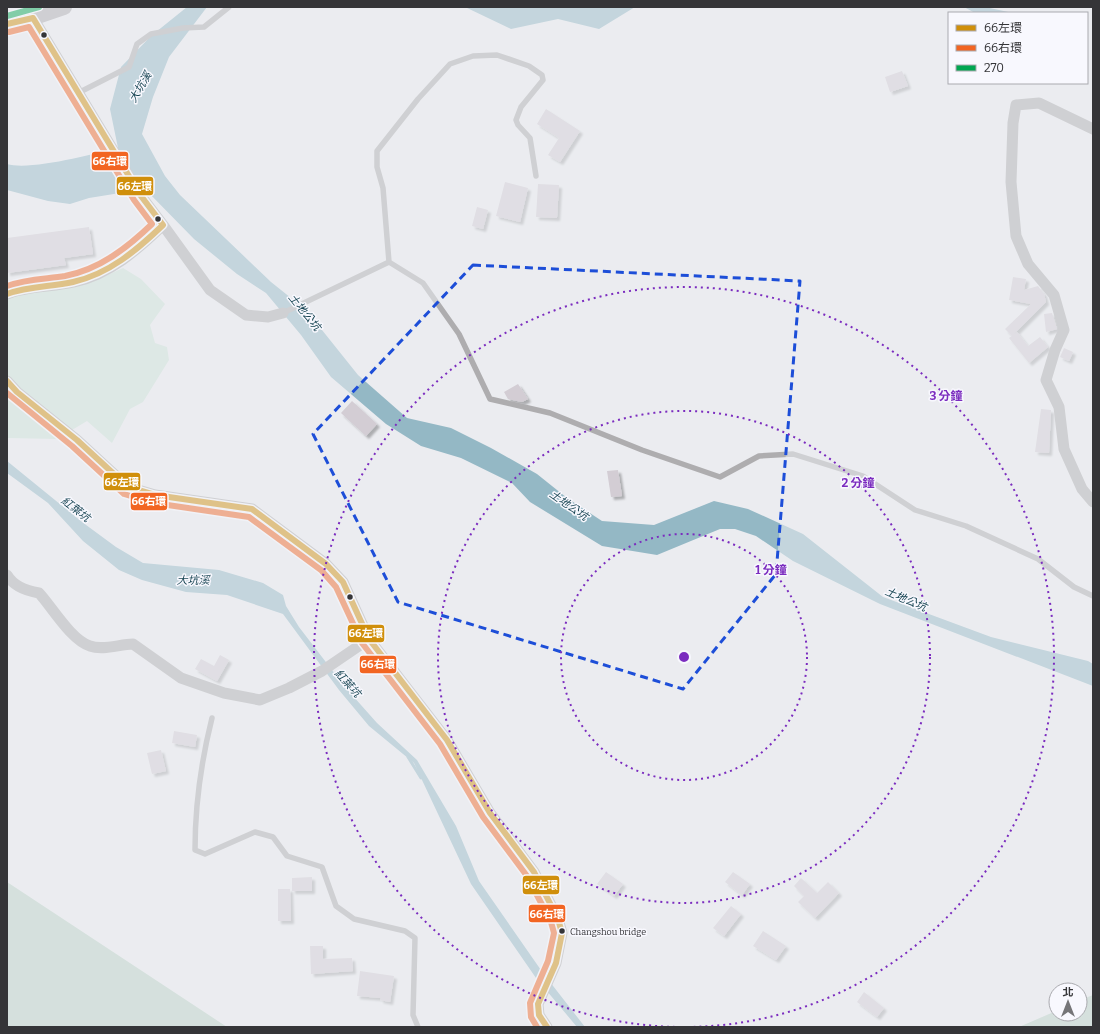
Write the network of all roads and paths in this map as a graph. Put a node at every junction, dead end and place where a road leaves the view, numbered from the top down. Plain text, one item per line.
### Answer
1 (64, 7) edge
2 (229, 7) edge
3 (33, 18) junction
4 (7, 24) edge
5 (78, 93) junction
6 (1093, 129) edge
7 (536, 176) dead end
8 (163, 225) junction
9 (389, 262) junction
10 (7, 294) edge
11 (283, 313) joint
12 (7, 381) edge
13 (1093, 502) edge
14 (7, 576) edge
15 (1093, 596) edge
16 (369, 639) junction
17 (212, 718) dead end
18 (418, 1027) edge
19 (548, 1027) edge

1 - 3 main road
2 - 5 lane
3 - 4 main road
3 - 5 street
5 - 8 street
6 - 13 street
7 - 9 lane
8 - 10 street
8 - 11 street
9 - 11 lane
9 - 15 lane
12 - 16 street
14 - 16 street
16 - 19 street
17 - 18 lane

